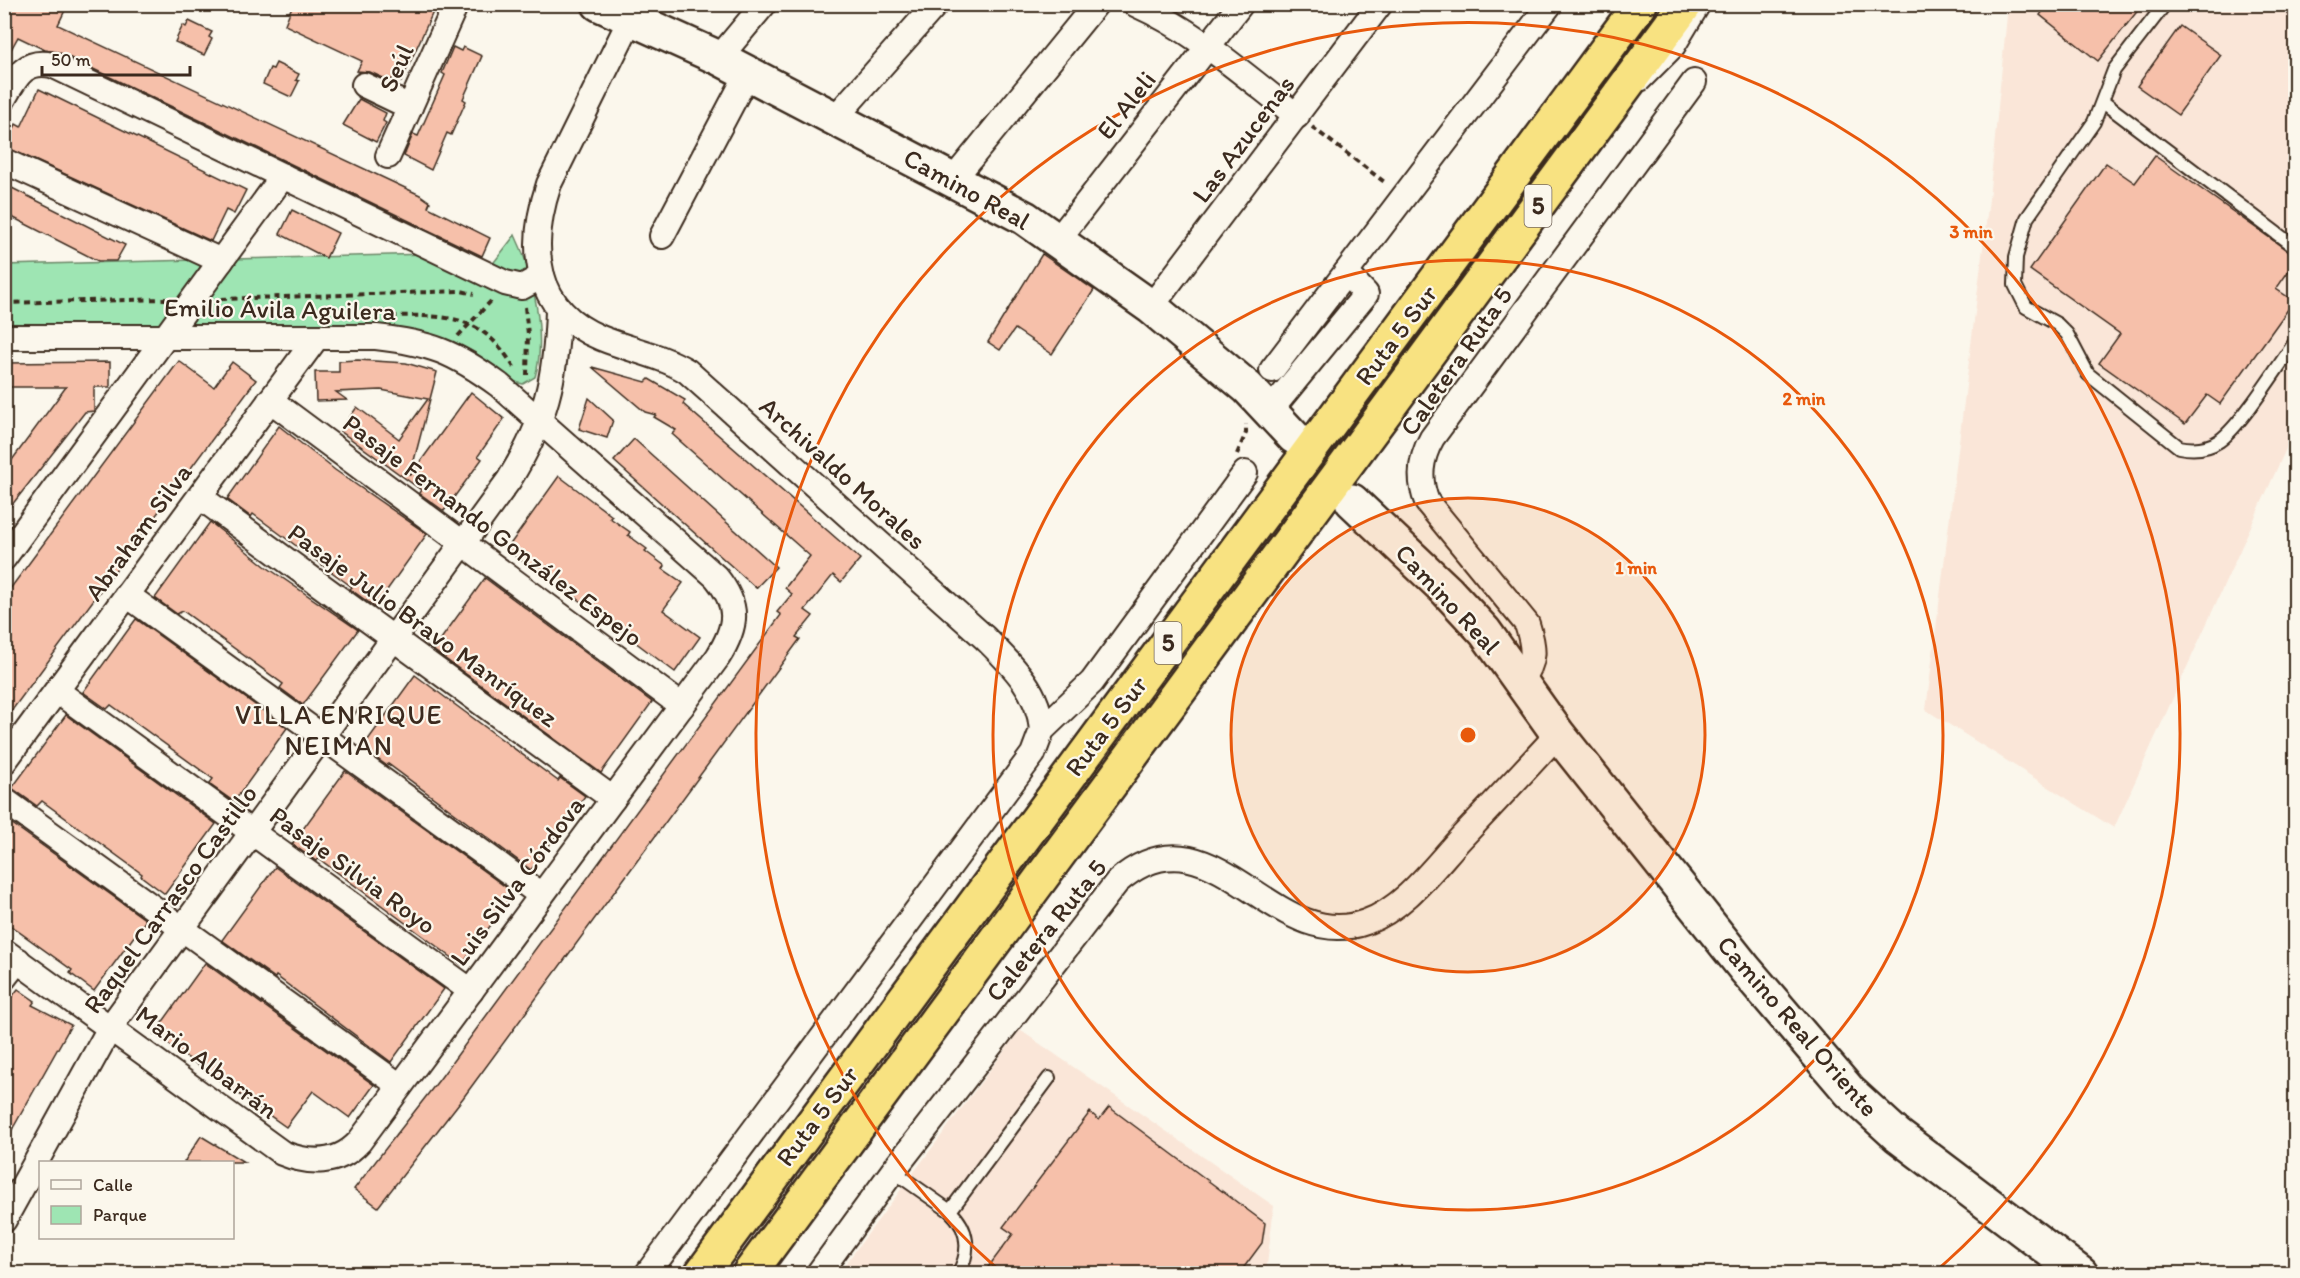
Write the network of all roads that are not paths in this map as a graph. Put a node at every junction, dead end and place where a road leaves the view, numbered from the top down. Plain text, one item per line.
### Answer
1 (456, 4) edge
2 (599, 4) edge
3 (764, 4) edge
4 (936, 4) edge
5 (1096, 4) edge
6 (1136, 4) edge
7 (1241, 4) edge
8 (1380, 4) edge
9 (1550, 4) edge
10 (1640, 4) edge
11 (1686, 4) edge
12 (1705, 4) edge
13 (2165, 4) edge
14 (631, 18) junction
15 (1208, 46) junction
16 (719, 58) junction
17 (748, 73) junction
18 (1694, 82) dead end
19 (364, 85) dead end
20 (4, 98) edge
21 (2103, 102) junction
22 (410, 106) junction
23 (1610, 108) junction
24 (1297, 116) junction
25 (835, 118) junction
26 (388, 156) dead end
27 (4, 160) edge
28 (284, 176) junction
29 (953, 180) junction
30 (662, 236) dead end
31 (1057, 241) junction
32 (2295, 248) edge
33 (221, 261) junction
34 (1346, 273) junction
35 (542, 276) junction
36 (1151, 307) junction
37 (558, 310) junction
38 (168, 336) junction
39 (4, 337) edge
40 (317, 337) junction
41 (2295, 341) edge
42 (1272, 370) dead end
43 (270, 400) junction
44 (1257, 414) junction
45 (541, 422) junction
46 (1294, 437) dead end
47 (1245, 473) road end
48 (200, 497) junction
49 (1352, 501) dead end
50 (13, 531) edge
51 (463, 543) junction
52 (4, 558) edge
53 (127, 595) junction
54 (734, 613) joint
55 (394, 638) junction
56 (1520, 682) junction
57 (57, 691) junction
58 (682, 706) junction
59 (1042, 730) junction
60 (1558, 734) junction
61 (322, 736) junction
62 (4, 762) edge
63 (613, 799) junction
64 (4, 800) edge
65 (252, 833) junction
66 (542, 896) junction
67 (183, 929) junction
68 (9, 963) edge
69 (471, 991) junction
70 (111, 1026) junction
71 (1049, 1078) dead end
72 (400, 1086) junction
73 (322, 1161) joint
74 (893, 1171) junction
75 (7, 1210) edge
76 (950, 1211) junction
77 (647, 1274) edge
78 (701, 1274) edge
79 (749, 1274) edge
80 (818, 1274) edge
81 (958, 1274) edge
82 (2081, 1274) edge

1 - 22 street, Seúl
2 - 14 street, Camino Real
3 - 16 street
4 - 25 street
5 - 29 street
6 - 15 street
7 - 15 street, El Aleli
8 - 24 street, Las Azucenas
9 - 34 street
10 - 78 highway, Ruta 5 Sur / 5
11 - 23 highway, Ruta 5 Sur / 5
12 - 23 lane
13 - 21 lane
14 - 16 street, Camino Real
14 - 35 street
15 - 24 street
15 - 31 street, El Aleli
16 - 17 street, Camino Real
17 - 25 street, Camino Real
17 - 30 street
18 - 56 street, Caletera Ruta 5
19 - 22 street
20 - 28 street
21 - 32 lane
21 - 41 lane
22 - 26 street, Seúl
23 - 79 highway, Ruta 5 Sur / 5
24 - 36 street, Las Azucenas
25 - 29 street, Camino Real
27 - 33 street
28 - 33 street
28 - 35 street
29 - 31 street, Camino Real
31 - 36 street, Camino Real
33 - 38 street
34 - 42 street
34 - 44 street
35 - 37 street
36 - 44 street, Camino Real
37 - 45 street, Raquel Carrasco Castillo
37 - 59 street, Archivaldo Morales
38 - 39 street, Emilio Ávila Aguilera
38 - 40 street, Emilio Ávila Aguilera
38 - 50 street
40 - 43 street, Abraham Silva
40 - 45 street, Emilio Ávila Aguilera
43 - 48 street, Abraham Silva
43 - 51 street, Pasaje Fernando González Espejo
44 - 46 street, Camino Real
45 - 51 street, Raquel Carrasco Castillo
45 - 54 street, Emilio Ávila Aguilera
47 - 59 street
48 - 53 street, Abraham Silva
48 - 55 street, Pasaje Julio Bravo Manríquez
49 - 56 street, Camino Real
50 - 52 street
51 - 55 street, Raquel Carrasco Castillo
51 - 58 street, Pasaje Fernando González Espejo
53 - 57 street, Abraham Silva
53 - 61 street
54 - 58 street, Luis Silva Córdova
55 - 61 street, Raquel Carrasco Castillo
55 - 63 street, Pasaje Julio Bravo Manríquez
56 - 60 street, Camino Real
57 - 62 street, Abraham Silva
57 - 65 street, Pasaje Silvia Royo
58 - 63 street, Luis Silva Córdova
59 - 77 street
60 - 74 street, Caletera Ruta 5
60 - 82 street, Camino Real Oriente
61 - 65 street, Raquel Carrasco Castillo
61 - 66 street
63 - 66 street, Luis Silva Córdova
64 - 67 street
65 - 67 street, Raquel Carrasco Castillo
65 - 69 street, Pasaje Silvia Royo
66 - 69 street, Luis Silva Córdova
67 - 70 street, Raquel Carrasco Castillo
67 - 72 street
68 - 70 street, Mario Albarrán
69 - 72 street, Luis Silva Córdova
70 - 73 street, Mario Albarrán
70 - 75 street, Raquel Carrasco Castillo
71 - 76 lane
72 - 73 street, Luis Silva Córdova
74 - 76 lane
74 - 80 street, Caletera Ruta 5
76 - 81 lane

